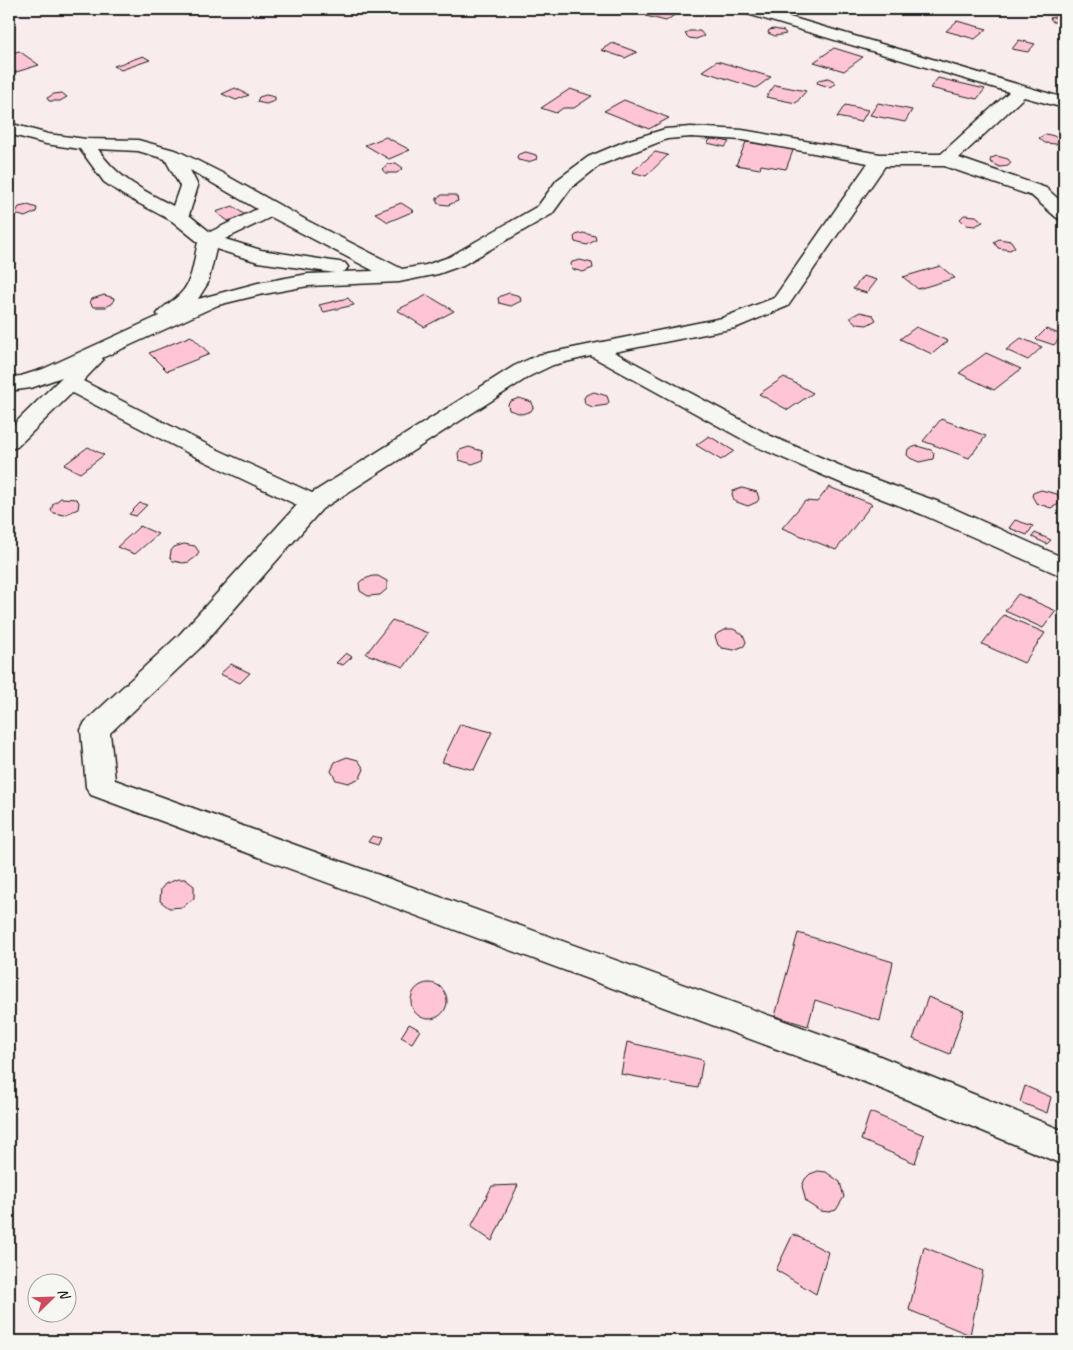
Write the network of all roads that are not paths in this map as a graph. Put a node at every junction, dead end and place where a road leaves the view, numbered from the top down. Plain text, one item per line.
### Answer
1 (747, 9) edge
2 (1022, 89) junction
3 (1064, 102) edge
4 (9, 128) edge
5 (86, 144) junction
6 (172, 155) junction
7 (880, 160) junction
8 (946, 160) junction
9 (272, 209) junction
10 (1064, 214) edge
11 (179, 217) junction
12 (208, 240) junction
13 (399, 276) junction
14 (158, 324) junction
15 (594, 349) junction
16 (100, 352) junction
17 (9, 384) edge
18 (69, 384) junction
19 (9, 442) edge
20 (313, 503) junction
21 (1064, 568) edge
22 (1064, 1148) edge

1 - 2 street
2 - 3 street
2 - 8 street
4 - 5 street
5 - 6 street
5 - 11 street
6 - 9 street
6 - 11 street
7 - 8 street
7 - 13 street
7 - 15 street
8 - 10 street
9 - 12 street
9 - 13 street
11 - 12 street
12 - 13 street
12 - 14 street
13 - 14 street
14 - 16 street
15 - 20 street
15 - 21 street
16 - 17 street
16 - 18 street
18 - 19 street
18 - 20 street
20 - 22 street

